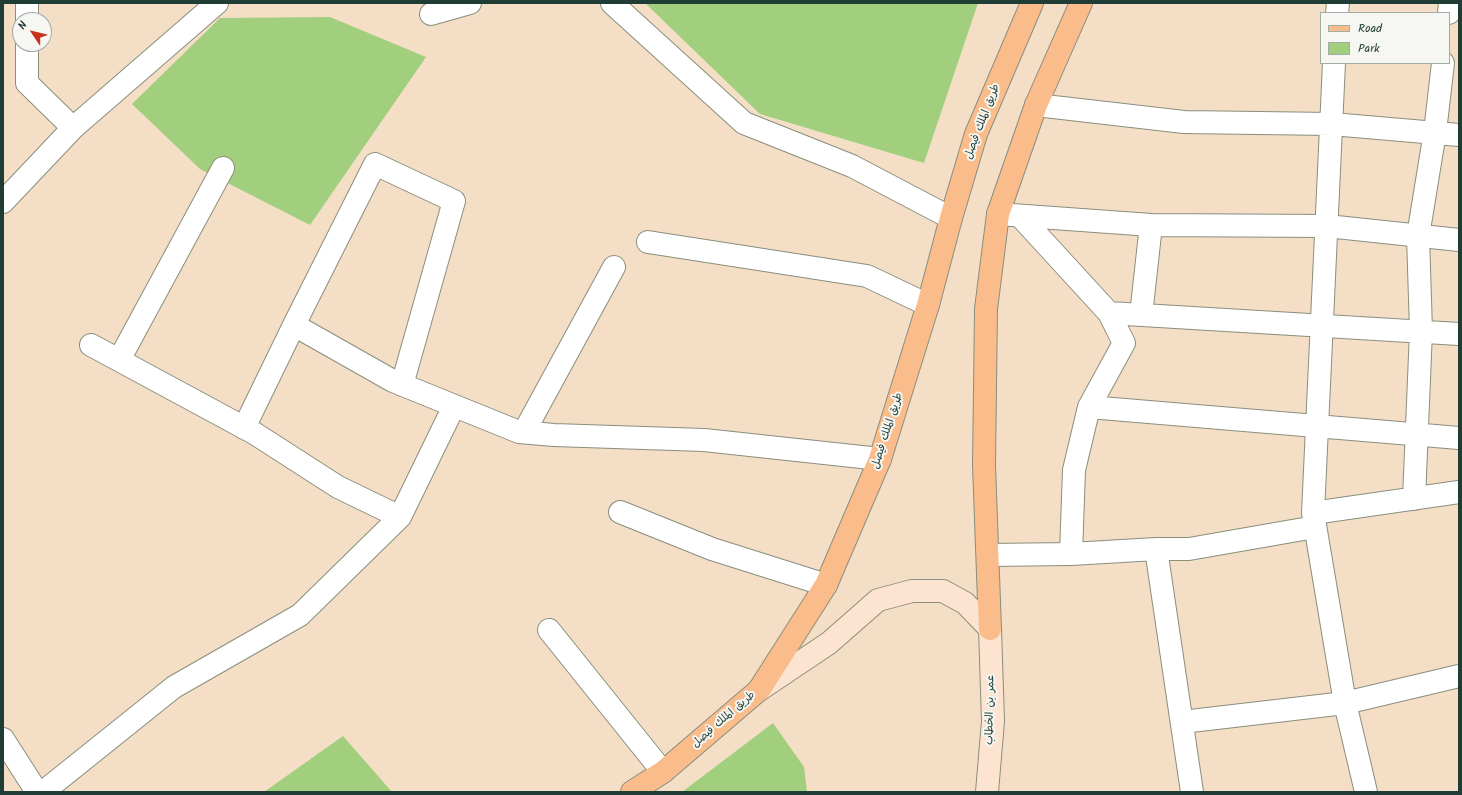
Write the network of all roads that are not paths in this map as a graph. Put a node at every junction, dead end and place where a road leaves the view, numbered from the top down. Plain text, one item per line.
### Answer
1 (217, 3) edge
2 (470, 3) edge
3 (612, 3) edge
4 (1032, 3) edge
5 (1081, 3) edge
6 (431, 14) dead end
7 (27, 52) edge
8 (1334, 64) edge
9 (1443, 64) edge
10 (1036, 105) junction
11 (1332, 124) junction
12 (73, 128) junction
13 (1435, 132) junction
14 (1459, 136) edge
15 (223, 168) dead end
16 (3, 202) edge
17 (998, 214) junction
18 (1020, 216) junction
19 (951, 218) junction
20 (1151, 225) junction
21 (1327, 226) junction
22 (1418, 236) junction
23 (1459, 240) edge
24 (648, 242) dead end
25 (614, 267) dead end
26 (928, 305) junction
27 (1109, 313) junction
28 (1141, 315) junction
29 (294, 325) junction
30 (1322, 325) junction
31 (1421, 330) junction
32 (1459, 334) edge
33 (91, 345) dead end
34 (119, 360) junction
35 (402, 385) junction
36 (454, 406) junction
37 (1089, 407) junction
38 (1317, 426) junction
39 (244, 428) junction
40 (524, 432) junction
41 (1417, 434) junction
42 (1459, 438) edge
43 (880, 459) junction
44 (1459, 492) edge
45 (1414, 499) junction
46 (620, 512) dead end
47 (400, 517) junction
48 (1314, 520) junction
49 (1156, 549) junction
50 (1071, 554) junction
51 (988, 556) junction
52 (826, 584) junction
53 (990, 629) junction
54 (549, 630) dead end
55 (1459, 676) edge
56 (758, 690) junction
57 (1345, 703) junction
58 (1182, 722) junction
59 (3, 738) edge
60 (663, 772) junction
61 (37, 792) edge
62 (43, 792) edge
63 (632, 792) edge
64 (987, 792) edge
65 (1192, 792) edge
66 (1366, 792) edge

1 - 12 street
2 - 6 street
3 - 19 street
4 - 19 main road, طريق الملك فيصل
5 - 10 main road
7 - 12 street
8 - 11 street
9 - 13 street
10 - 11 street
10 - 17 main road
11 - 13 street
11 - 21 street
12 - 16 street
13 - 14 street
13 - 22 street
15 - 34 street
17 - 18 street
17 - 51 main road
18 - 20 street
18 - 27 street
19 - 26 main road, طريق الملك فيصل
20 - 21 street
20 - 28 street
21 - 22 street
21 - 30 street
22 - 23 street
22 - 31 street
24 - 26 street
25 - 40 street
26 - 43 main road, طريق الملك فيصل
27 - 28 street
27 - 37 street
28 - 30 street
29 - 35 street
29 - 35 street
29 - 39 street
30 - 31 street
30 - 38 street
31 - 32 street
31 - 41 street
33 - 34 street
34 - 39 street
35 - 36 street
36 - 40 street
36 - 47 street
37 - 38 street
37 - 50 street
38 - 41 street
38 - 48 street
39 - 47 street
40 - 43 street
41 - 42 street
41 - 45 street
43 - 52 main road, طريق الملك فيصل
44 - 45 street
45 - 48 street
46 - 52 street
47 - 62 street
48 - 49 street
48 - 57 street
49 - 50 street
49 - 58 street
50 - 51 street
51 - 53 main road
52 - 56 main road, طريق الملك فيصل
53 - 56 street
53 - 64 street, عمر بن الخطاب
54 - 60 street
55 - 57 street
56 - 60 main road, طريق الملك فيصل
57 - 58 street
57 - 66 street
58 - 65 street
59 - 61 street
60 - 63 main road, طريق الملك فيصل

